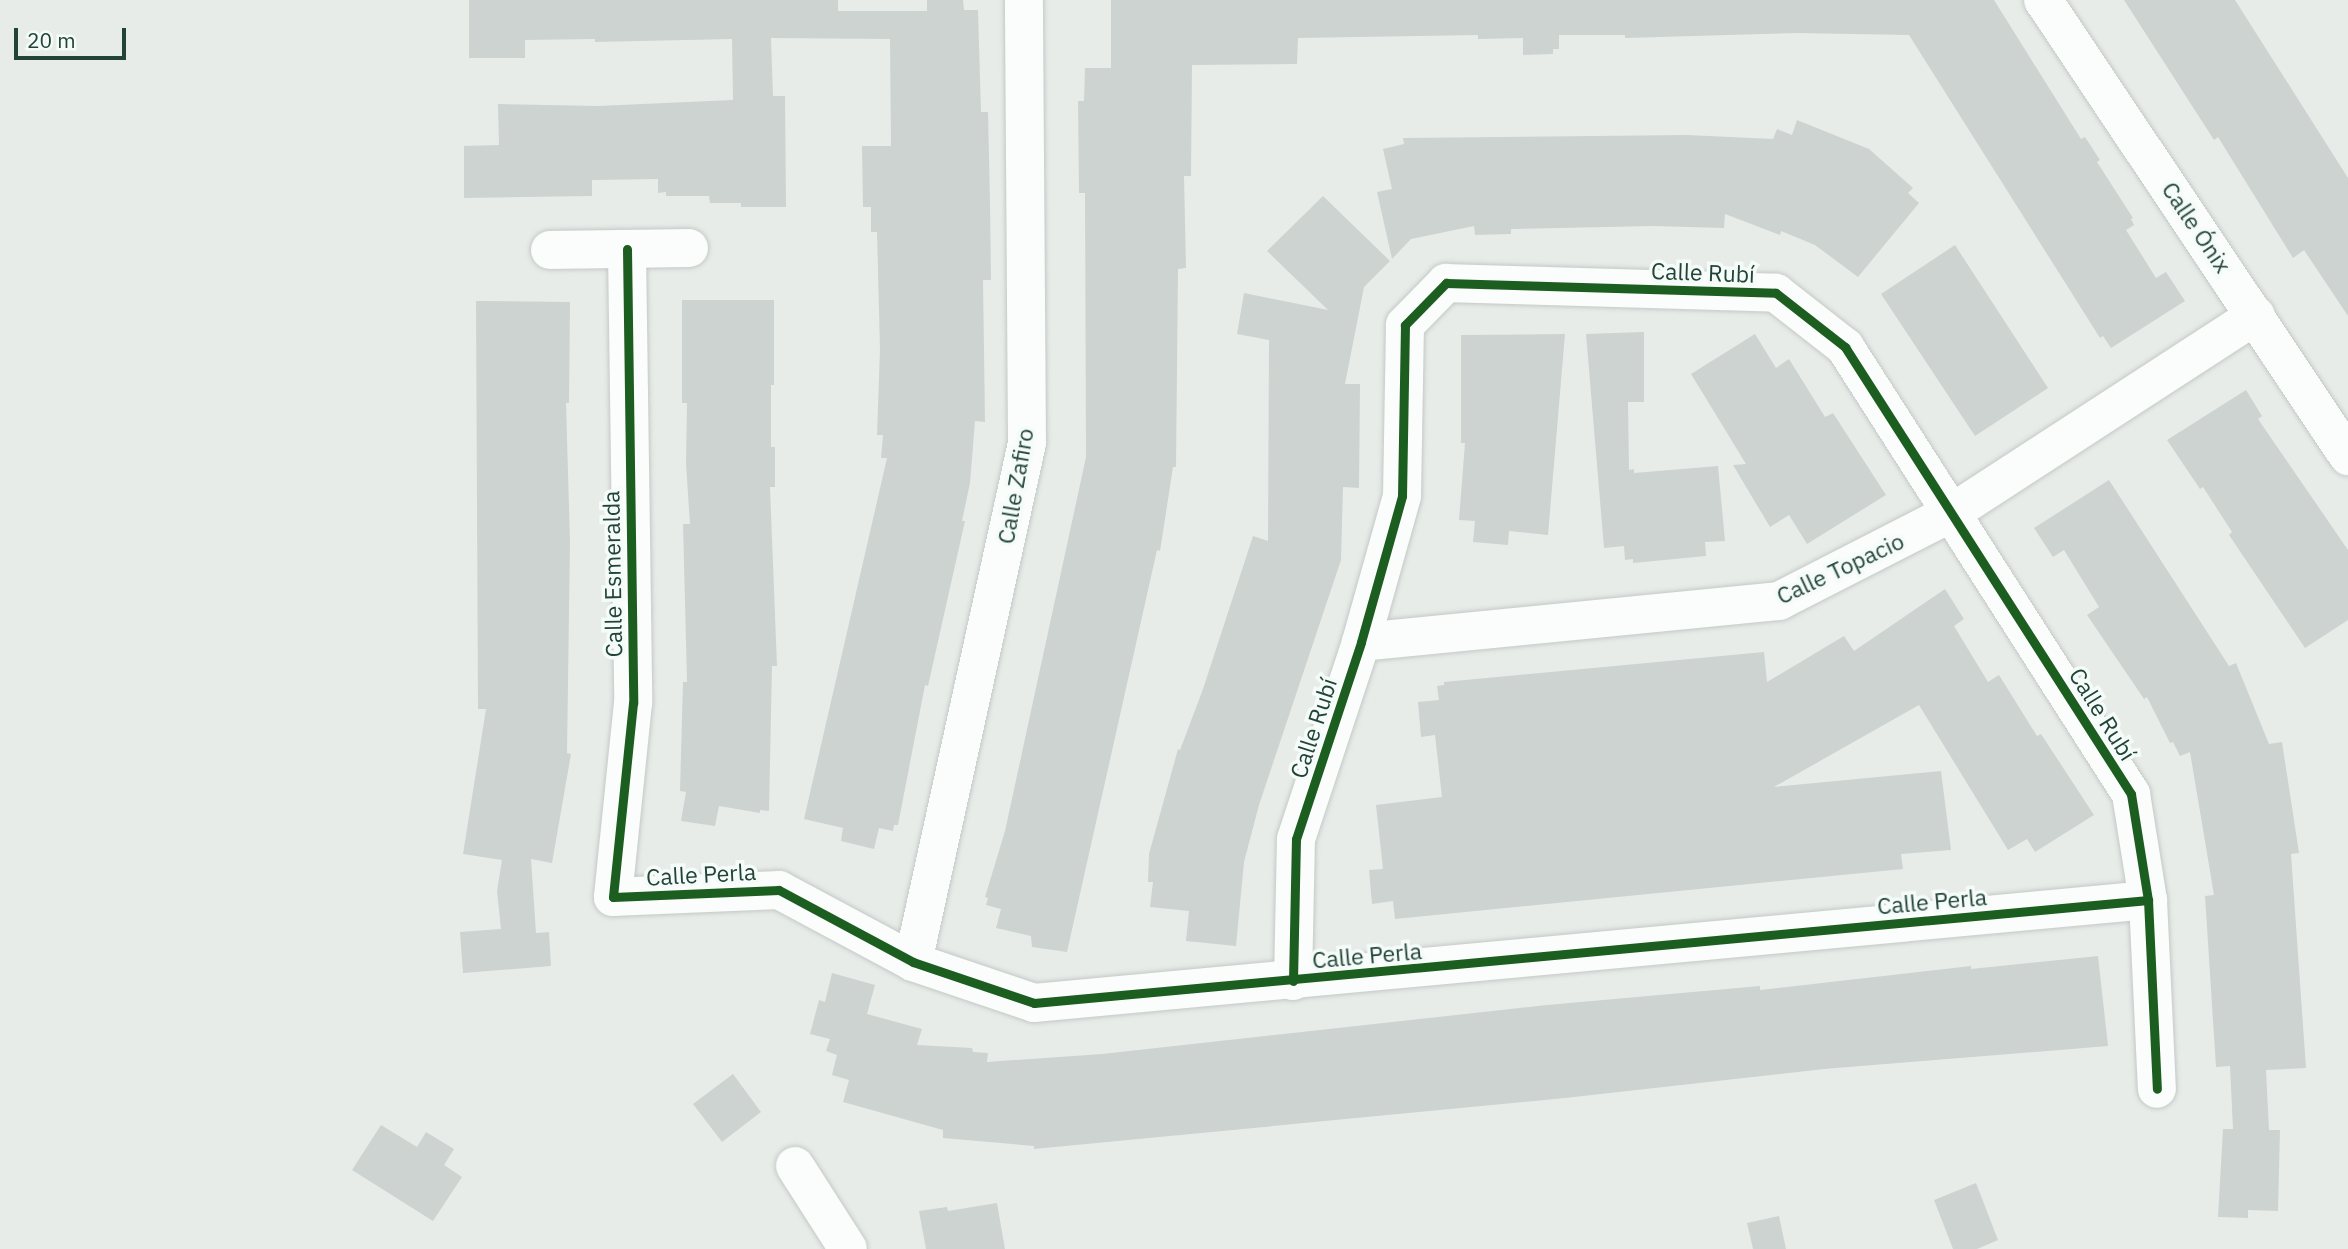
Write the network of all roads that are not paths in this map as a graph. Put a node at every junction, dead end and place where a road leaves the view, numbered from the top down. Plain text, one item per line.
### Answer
1 (1024, 0) edge
2 (2043, 0) edge
3 (689, 247) dead end
4 (627, 249) junction
5 (550, 250) dead end
6 (2256, 315) junction
7 (2348, 456) edge
8 (1953, 512) junction
9 (1361, 642) junction
10 (613, 897) joint
11 (2148, 900) junction
12 (913, 962) junction
13 (1293, 981) junction
14 (2157, 1089) dead end
15 (795, 1166) dead end
16 (848, 1249) edge

1 - 12 street, Calle Zafiro
2 - 6 street, Calle Ónix
3 - 4 street
4 - 5 street
4 - 10 street, Calle Esmeralda
6 - 7 street, Calle Ónix
6 - 8 street, Calle Topacio
8 - 9 street, Calle Topacio
8 - 9 street, Calle Rubí
8 - 11 street, Calle Rubí
9 - 13 street, Calle Rubí
10 - 12 street, Calle Perla
11 - 13 street, Calle Perla
11 - 14 street, Calle Rubí
12 - 13 street, Calle Perla
15 - 16 street

